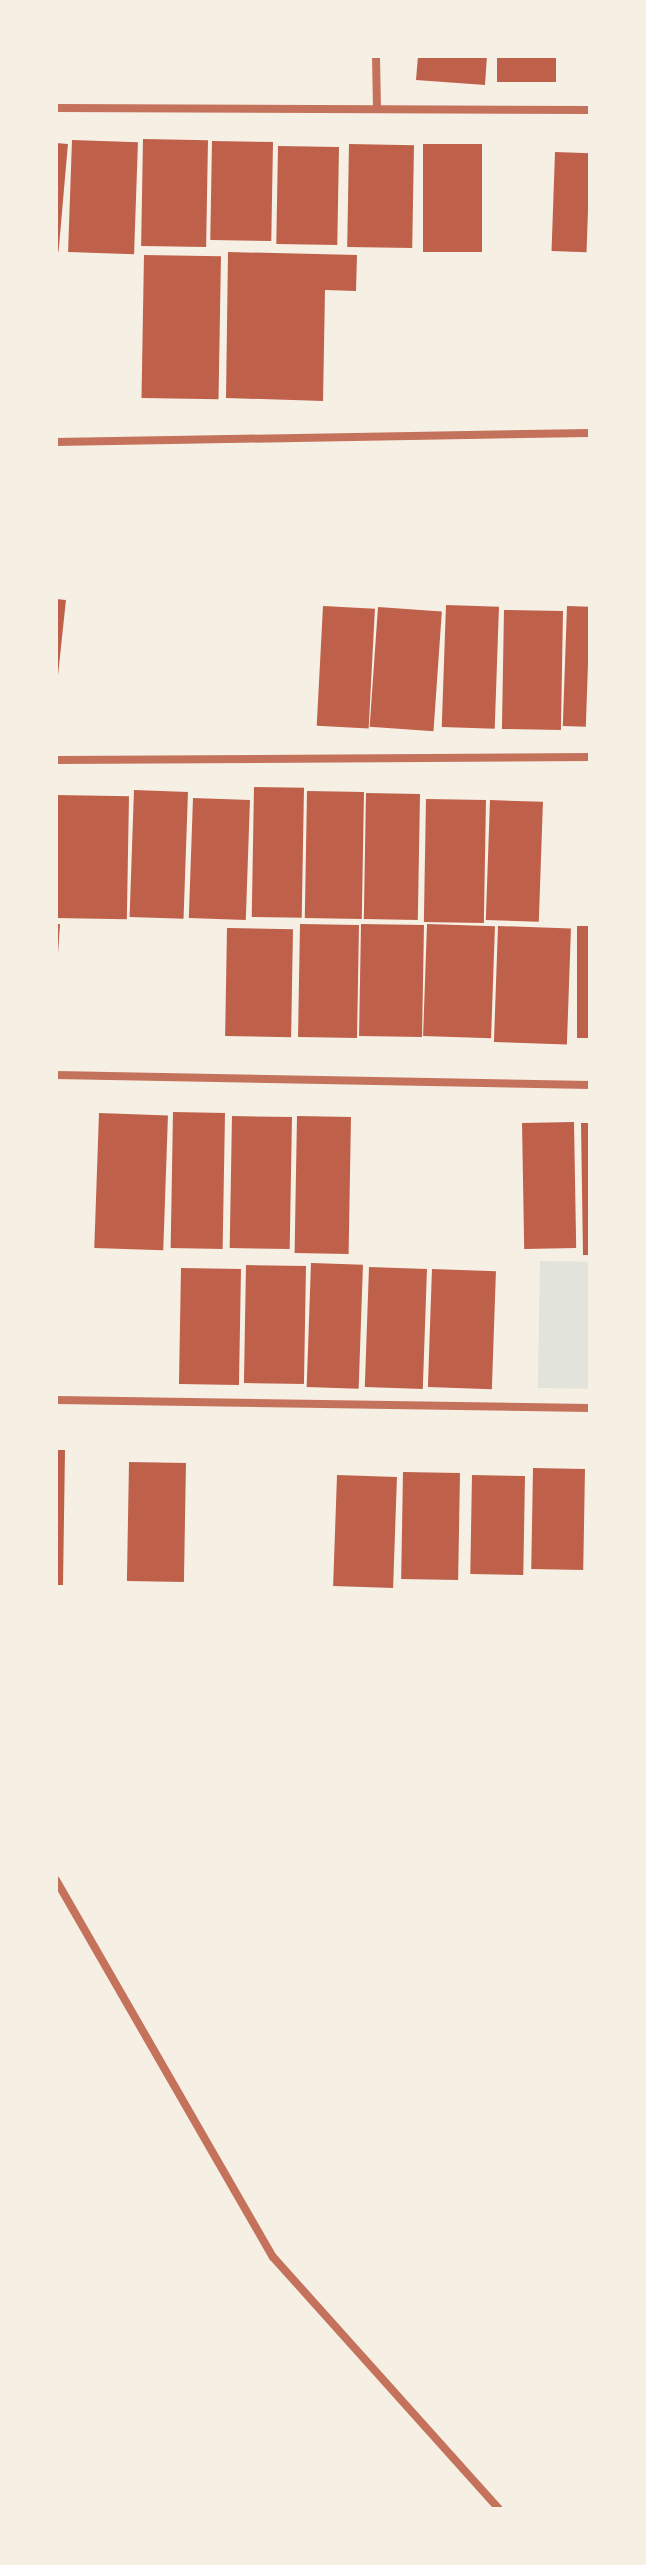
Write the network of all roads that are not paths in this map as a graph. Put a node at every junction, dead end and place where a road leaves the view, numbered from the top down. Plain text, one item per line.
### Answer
1 (376, 56) edge
2 (377, 107) junction
3 (56, 108) edge
4 (590, 110) edge
5 (590, 433) edge
6 (56, 442) edge
7 (590, 757) edge
8 (56, 760) edge
9 (56, 1075) edge
10 (590, 1085) edge
11 (56, 1400) edge
12 (590, 1408) edge
13 (56, 1880) edge
14 (499, 2509) edge

1 - 2 street
2 - 3 street
2 - 4 street
5 - 6 street
7 - 8 street
9 - 10 street
11 - 12 street
13 - 14 street

